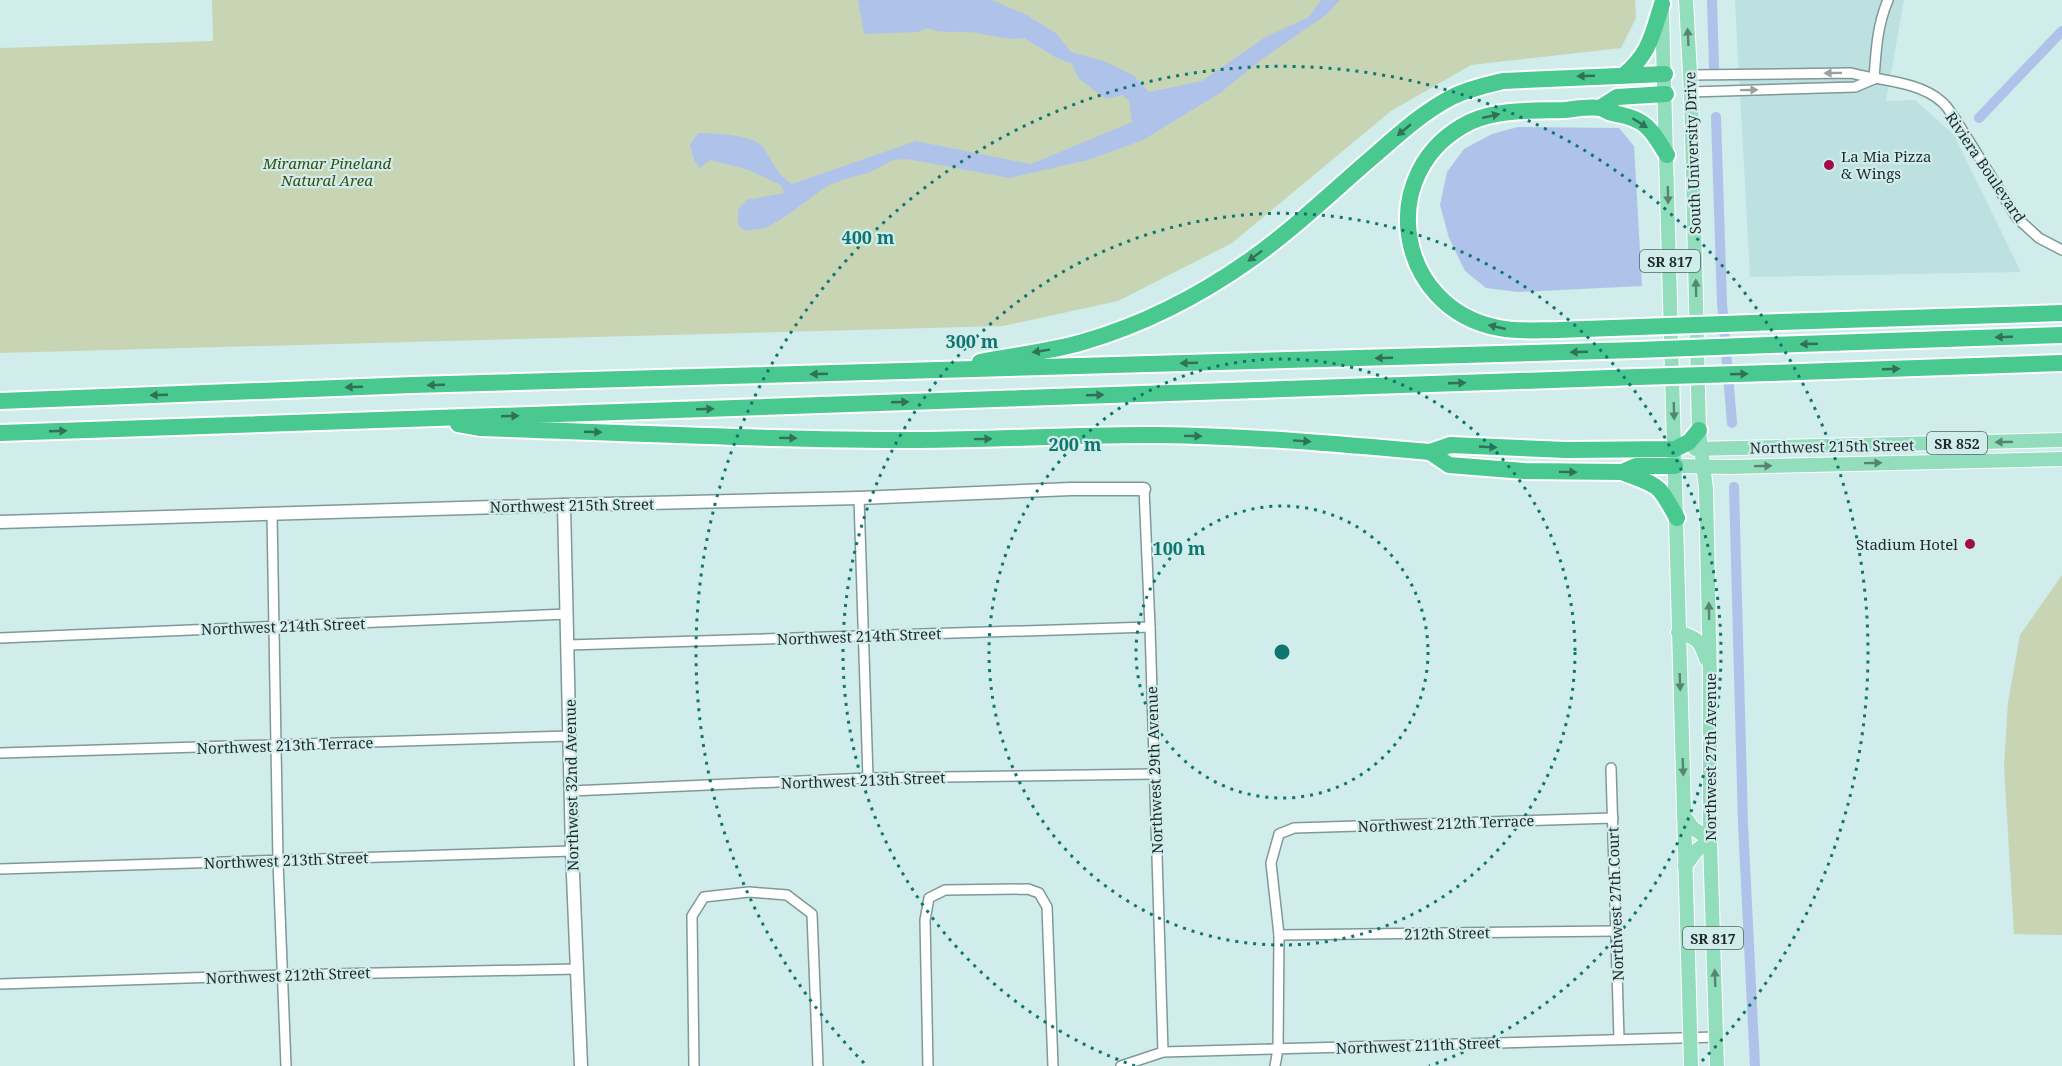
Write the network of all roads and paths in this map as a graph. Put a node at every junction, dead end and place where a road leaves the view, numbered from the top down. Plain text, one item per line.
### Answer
1 (1686, 0) edge
2 (1888, 0) edge
3 (1662, 2) edge
4 (1665, 74) junction
5 (1623, 75) junction
6 (1690, 75) junction
7 (1874, 79) junction
8 (1691, 92) junction
9 (1666, 94) junction
10 (1600, 108) junction
11 (1667, 155) junction
12 (2062, 250) edge
13 (2062, 313) edge
14 (2062, 335) edge
15 (2062, 363) edge
16 (941, 371) junction
17 (0, 401) edge
18 (431, 418) junction
19 (1700, 430) junction
20 (0, 433) edge
21 (2062, 440) edge
22 (1702, 449) junction
23 (1430, 452) junction
24 (1675, 457) junction
25 (2062, 459) edge
26 (1704, 466) junction
27 (1623, 472) junction
28 (1144, 489) joint
29 (859, 498) junction
30 (564, 505) junction
31 (272, 514) junction
32 (1677, 518) junction
33 (0, 522) edge
34 (567, 614) junction
35 (274, 626) junction
36 (1150, 627) junction
37 (1678, 632) junction
38 (864, 636) junction
39 (0, 638) edge
40 (568, 645) junction
41 (1710, 669) junction
42 (570, 736) junction
43 (276, 745) junction
44 (0, 753) edge
45 (1611, 768) dead end
46 (1154, 774) junction
47 (868, 778) junction
48 (571, 791) junction
49 (1684, 816) junction
50 (1613, 818) junction
51 (1710, 840) junction
52 (572, 850) junction
53 (279, 861) junction
54 (1685, 866) junction
55 (0, 869) edge
56 (1616, 931) junction
57 (1279, 934) junction
58 (577, 969) junction
59 (283, 975) junction
60 (0, 984) edge
61 (1690, 1037) junction
62 (1716, 1037) junction
63 (1619, 1040) junction
64 (1278, 1049) junction
65 (1164, 1052) junction
66 (286, 1066) edge
67 (581, 1066) edge
68 (694, 1066) edge
69 (818, 1066) edge
70 (928, 1066) edge
71 (1053, 1066) edge
72 (1121, 1066) edge
73 (1275, 1066) edge
74 (1691, 1066) edge
75 (1717, 1066) edge

6 -> 1 main road, South University Drive / SR 817
2 - 7 street
3 - 4 main road, South University Drive / SR 817
3 - 5 highway
4 - 5 highway
4 - 6 main road
4 - 9 main road, South University Drive / SR 817
5 -> 16 highway
7 -> 6 street, Riviera Boulevard
6 - 8 main road, South University Drive / SR 817
8 -> 7 street, Riviera Boulevard
7 - 12 street, Riviera Boulevard
8 - 9 main road
19 -> 8 main road, South University Drive / SR 817
9 - 10 highway
9 - 11 main road, South University Drive / SR 817
10 -> 11 highway
13 -> 10 highway, bridge
11 -> 24 main road, South University Drive / SR 817
14 -> 16 highway, bridge
18 -> 15 highway, bridge
16 -> 17 highway
20 -> 18 highway
18 -> 23 highway
19 - 22 main road, South University Drive / SR 817
19 - 24 highway
21 -> 22 main road, Northwest 215th Street / SR 852
22 - 24 main road, Northwest 215th Street / SR 852
22 - 26 main road, Northwest 27th Avenue / SR 817
23 -> 24 highway
23 -> 27 highway
24 - 26 main road, Northwest 215th Street / SR 852
24 - 27 highway
24 - 32 main road, Northwest 27th Avenue / SR 817
26 -> 25 main road, Northwest 215th Street / SR 852
41 -> 26 main road, Northwest 27th Avenue / SR 817
27 - 32 highway
28 - 29 street, Northwest 215th Street
28 - 36 street, Northwest 29th Avenue
29 - 30 street, Northwest 215th Street
29 - 38 street
30 - 31 street, Northwest 215th Street
30 - 34 street, Northwest 32nd Avenue
31 - 33 street, Northwest 215th Street
31 - 35 street
32 - 37 main road, Northwest 27th Avenue / SR 817
34 - 35 street, Northwest 214th Street
34 - 40 street, Northwest 32nd Avenue
35 - 39 street, Northwest 214th Street
35 - 43 street
36 - 38 street, Northwest 214th Street
36 - 46 street, Northwest 29th Avenue
37 - 41 main road
37 -> 49 main road, Northwest 27th Avenue / SR 817
38 - 40 street, Northwest 214th Street
38 - 47 street
40 - 42 street, Northwest 32nd Avenue
41 - 51 main road, Northwest 27th Avenue / SR 817
42 - 43 street, Northwest 213th Terrace
42 - 48 street, Northwest 32nd Avenue
43 - 44 street, Northwest 213th Terrace
43 - 53 street
45 - 50 street, Northwest 27th Court
46 - 47 street, Northwest 213th Street
46 - 65 street, Northwest 29th Avenue
47 - 48 street, Northwest 213th Street
48 - 52 street, Northwest 32nd Avenue
49 - 51 main road
49 - 54 main road, Northwest 27th Avenue / SR 817
50 - 56 street, Northwest 27th Court
50 - 57 street, Northwest 212th Terrace
51 - 54 main road
62 -> 51 main road, Northwest 27th Avenue / SR 817
52 - 53 street, Northwest 213th Street
52 - 58 street, Northwest 32nd Avenue
53 - 55 street, Northwest 213th Street
53 - 59 street
54 - 61 main road, Northwest 27th Avenue / SR 817
56 - 57 street, 212th Street
56 - 63 street, Northwest 27th Court
57 - 64 street
58 - 59 street, Northwest 212th Street
58 - 67 street, Northwest 32nd Avenue
59 - 60 street, Northwest 212th Street
59 - 66 street
61 - 62 street, Northwest 211th Street
61 - 63 street, Northwest 211th Street
61 - 74 main road, Northwest 27th Avenue / SR 817
62 - 75 main road, Northwest 27th Avenue / SR 817
63 - 64 street, Northwest 211th Street
64 - 65 street, Northwest 211th Street
64 - 73 street
65 - 72 street, Northwest 211th Street
68 - 69 street
70 - 71 street

